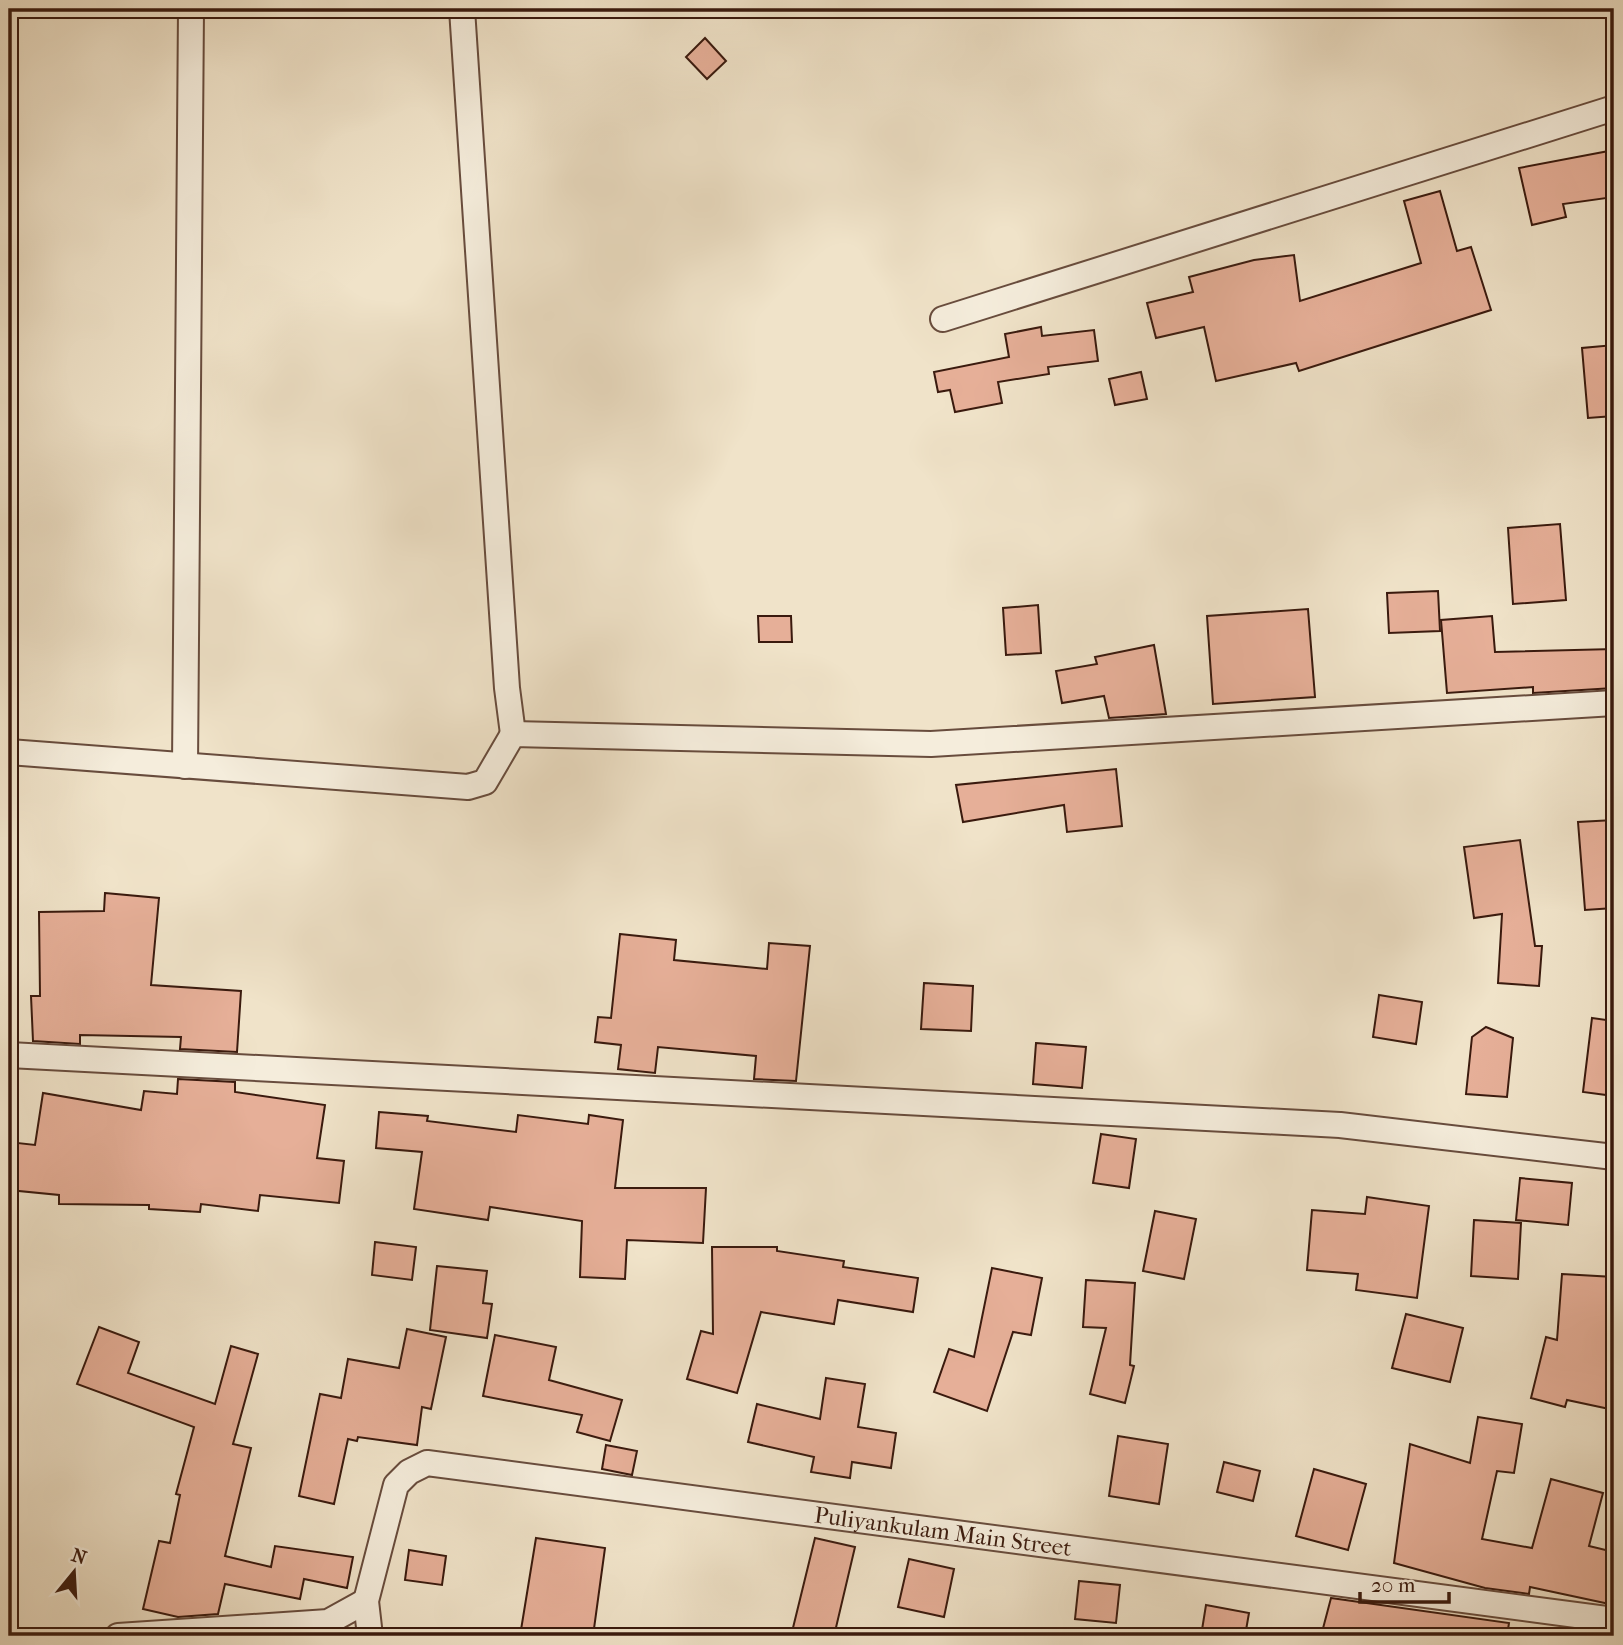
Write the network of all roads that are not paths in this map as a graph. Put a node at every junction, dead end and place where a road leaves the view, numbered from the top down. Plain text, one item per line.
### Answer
1 (191, 9) edge
2 (463, 9) edge
3 (1614, 108) edge
4 (943, 319) dead end
5 (1614, 703) edge
6 (513, 734) junction
7 (9, 752) edge
8 (185, 766) junction
9 (9, 1055) edge
10 (1614, 1157) edge
11 (366, 1601) junction
12 (1614, 1620) edge
13 (118, 1636) edge
14 (370, 1636) edge

1 - 8 street
2 - 6 street
3 - 4 street
5 - 6 street
6 - 8 street
7 - 8 street
9 - 10 street
11 - 12 street, Puliyankulam Main Street
11 - 13 street
11 - 14 street

